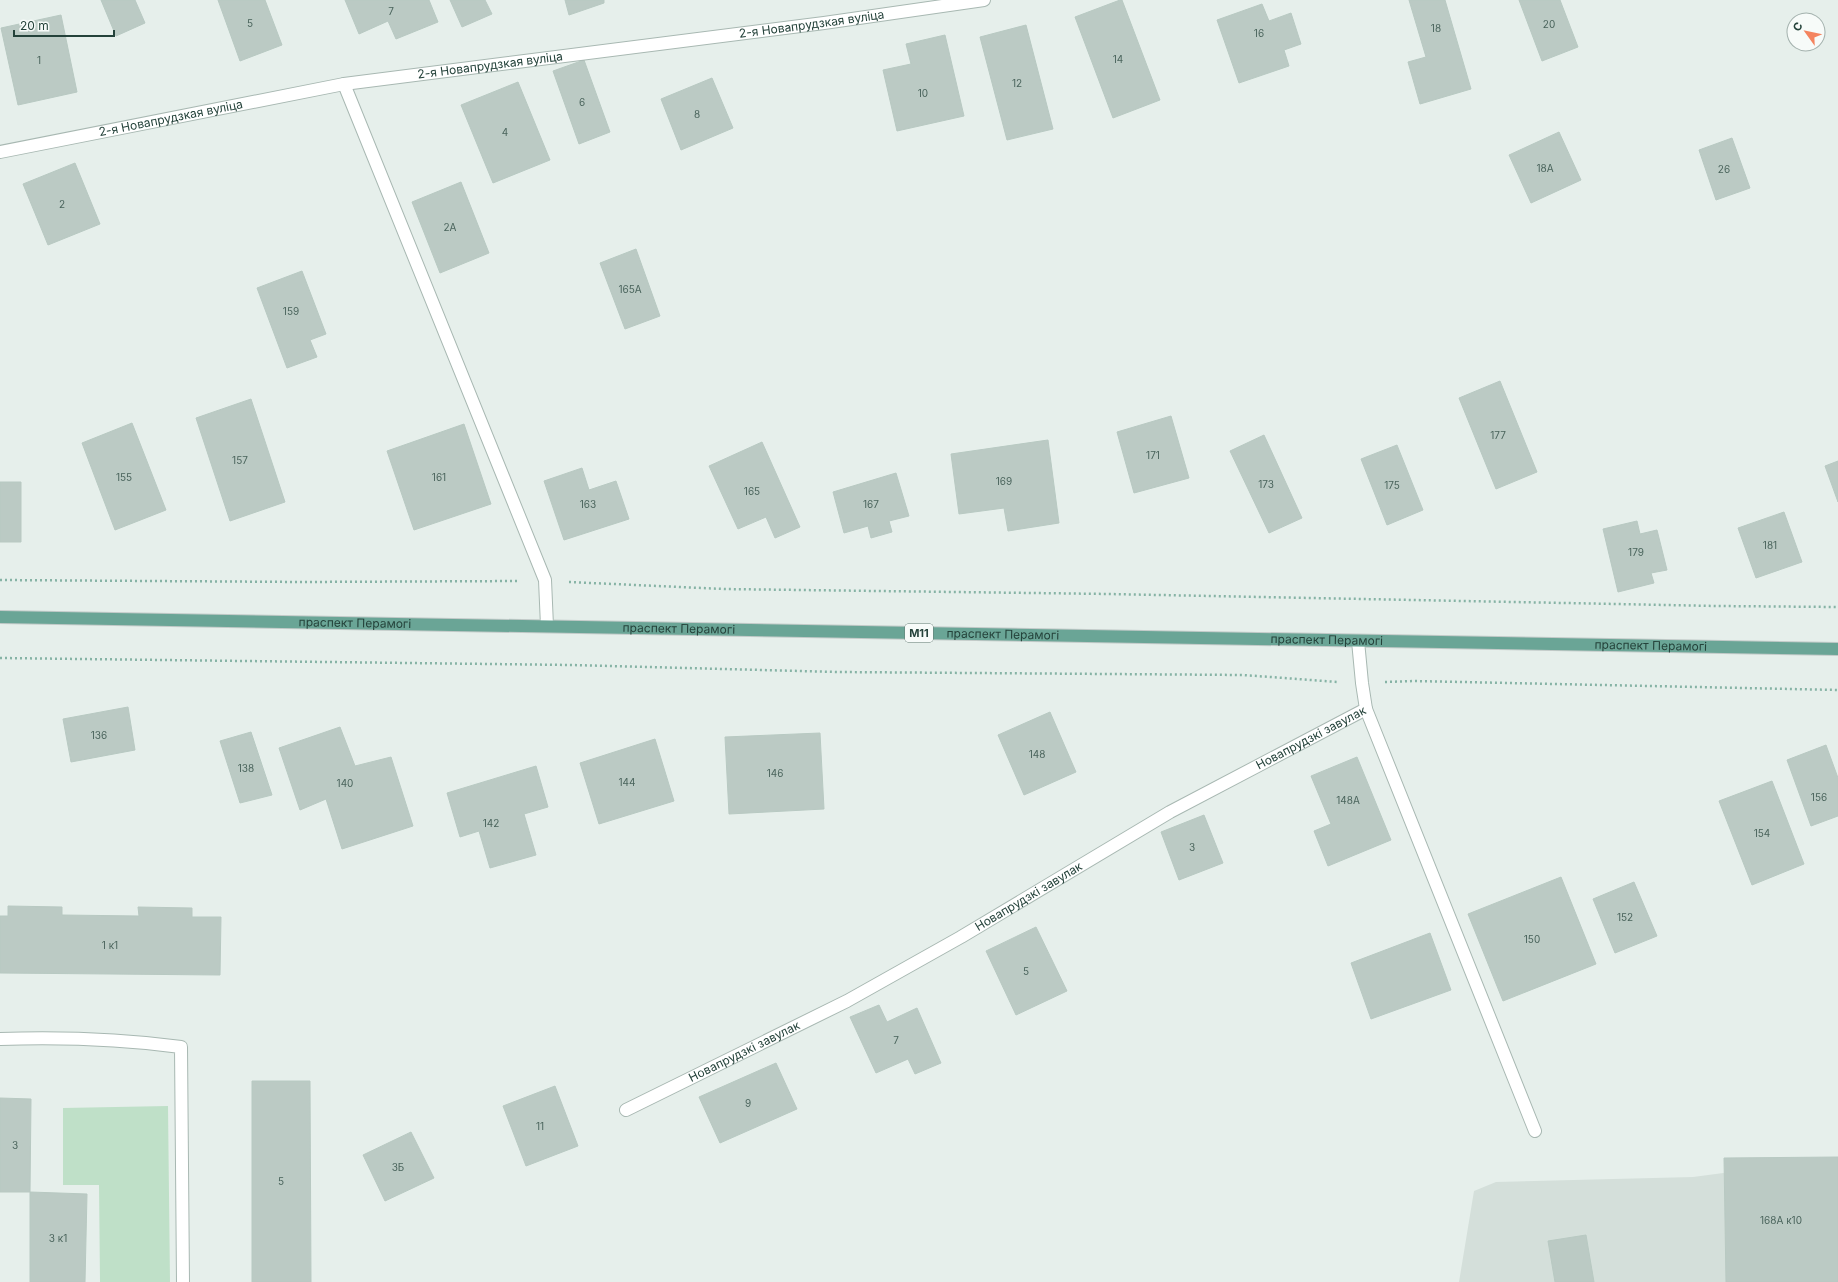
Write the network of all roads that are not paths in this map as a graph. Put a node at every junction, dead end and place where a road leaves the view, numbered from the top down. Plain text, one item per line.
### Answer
1 (984, 0) edge
2 (344, 84) junction
3 (0, 152) edge
4 (0, 617) edge
5 (547, 626) junction
6 (1358, 640) junction
7 (1838, 648) edge
8 (1366, 709) junction
9 (0, 1039) edge
10 (626, 1110) dead end
11 (1535, 1131) dead end
12 (183, 1282) edge

1 - 2 street, 2-я Новапрудзкая вуліца
2 - 3 street, 2-я Новапрудзкая вуліца
2 - 5 street
4 - 5 main road, праспект Перамогі / М11
5 - 6 main road, праспект Перамогі / М11
6 - 7 main road, праспект Перамогі / М11
6 - 8 street, Новапрудзкі завулак
8 - 10 street, Новапрудзкі завулак
8 - 11 street
9 - 12 street

